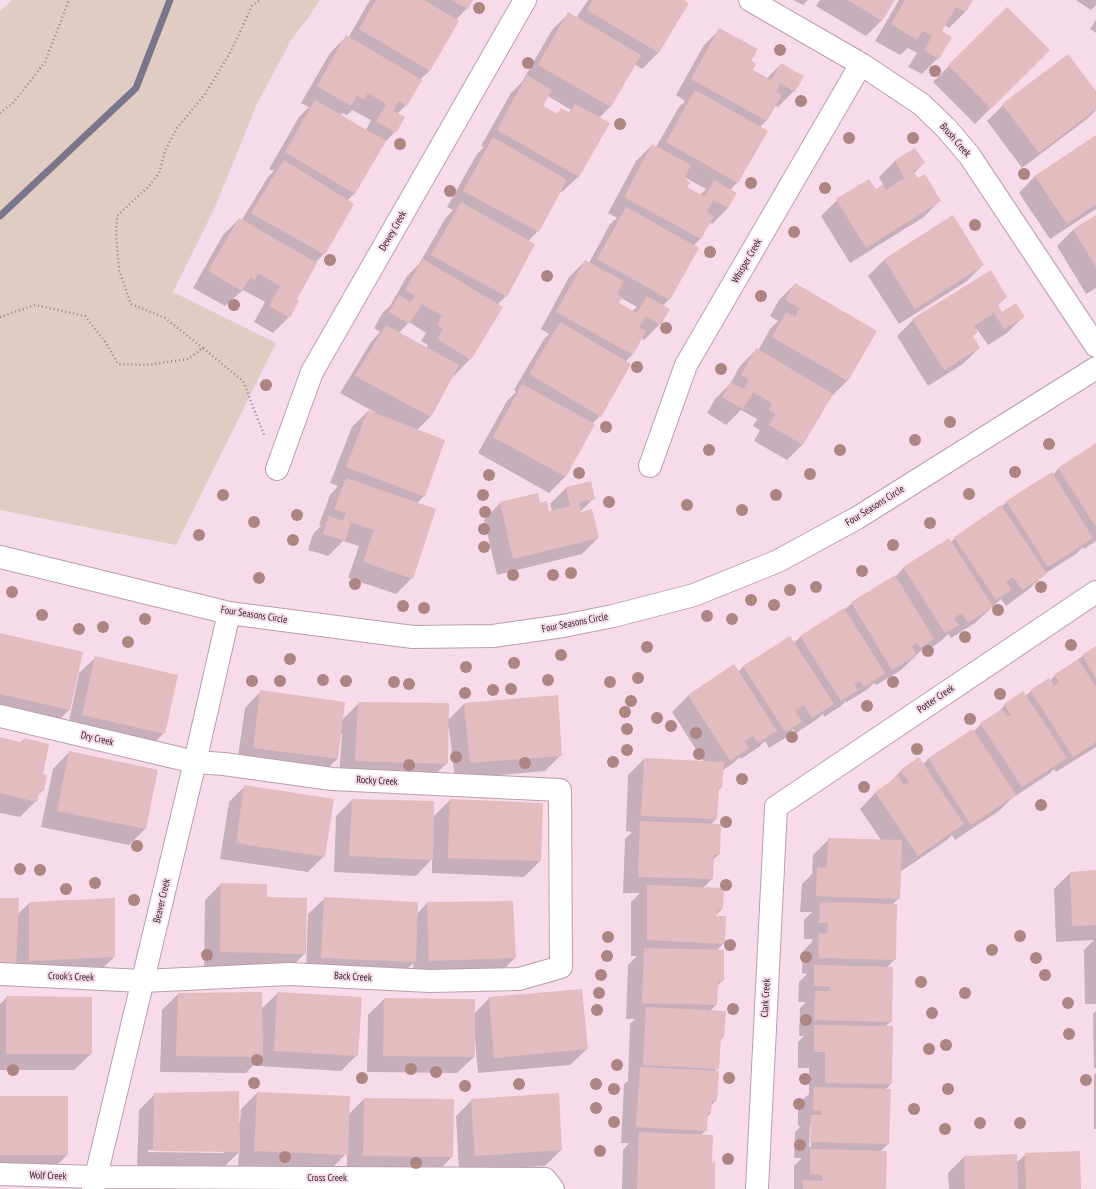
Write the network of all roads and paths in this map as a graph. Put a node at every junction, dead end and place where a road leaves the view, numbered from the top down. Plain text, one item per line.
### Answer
1 (69, 0) edge
2 (260, 0) edge
3 (525, 0) edge
4 (750, 0) edge
5 (861, 64) junction
6 (0, 113) edge
7 (0, 317) edge
8 (1096, 346) edge
9 (203, 348) junction
10 (1096, 368) edge
11 (650, 466) dead end
12 (277, 469) joint
13 (0, 557) edge
14 (1096, 592) edge
15 (229, 613) junction
16 (0, 716) edge
17 (195, 762) junction
18 (776, 807) joint
19 (561, 967) joint
20 (0, 974) edge
21 (143, 980) junction
22 (0, 1174) edge
23 (94, 1183) edge
24 (553, 1189) edge
25 (757, 1189) edge

1 - 6 path
2 - 9 path
3 - 12 street, Dewey Creek
4 - 5 street, Brush Creek
5 - 8 street, Brush Creek
5 - 11 street, Whisper Creek
7 - 9 path
9 - 12 path
10 - 15 street, Four Seasons Circle
13 - 15 street, Four Seasons Circle
14 - 18 street, Potter Creek
15 - 17 street, Beaver Creek
16 - 17 street, Dry Creek
17 - 19 street, Rocky Creek
17 - 21 street, Beaver Creek
18 - 25 street, Clark Creek
19 - 21 street, Back Creek
20 - 21 street, Crook's Creek
21 - 23 street, Beaver Creek
22 - 23 street, Wolf Creek
23 - 24 street, Cross Creek

